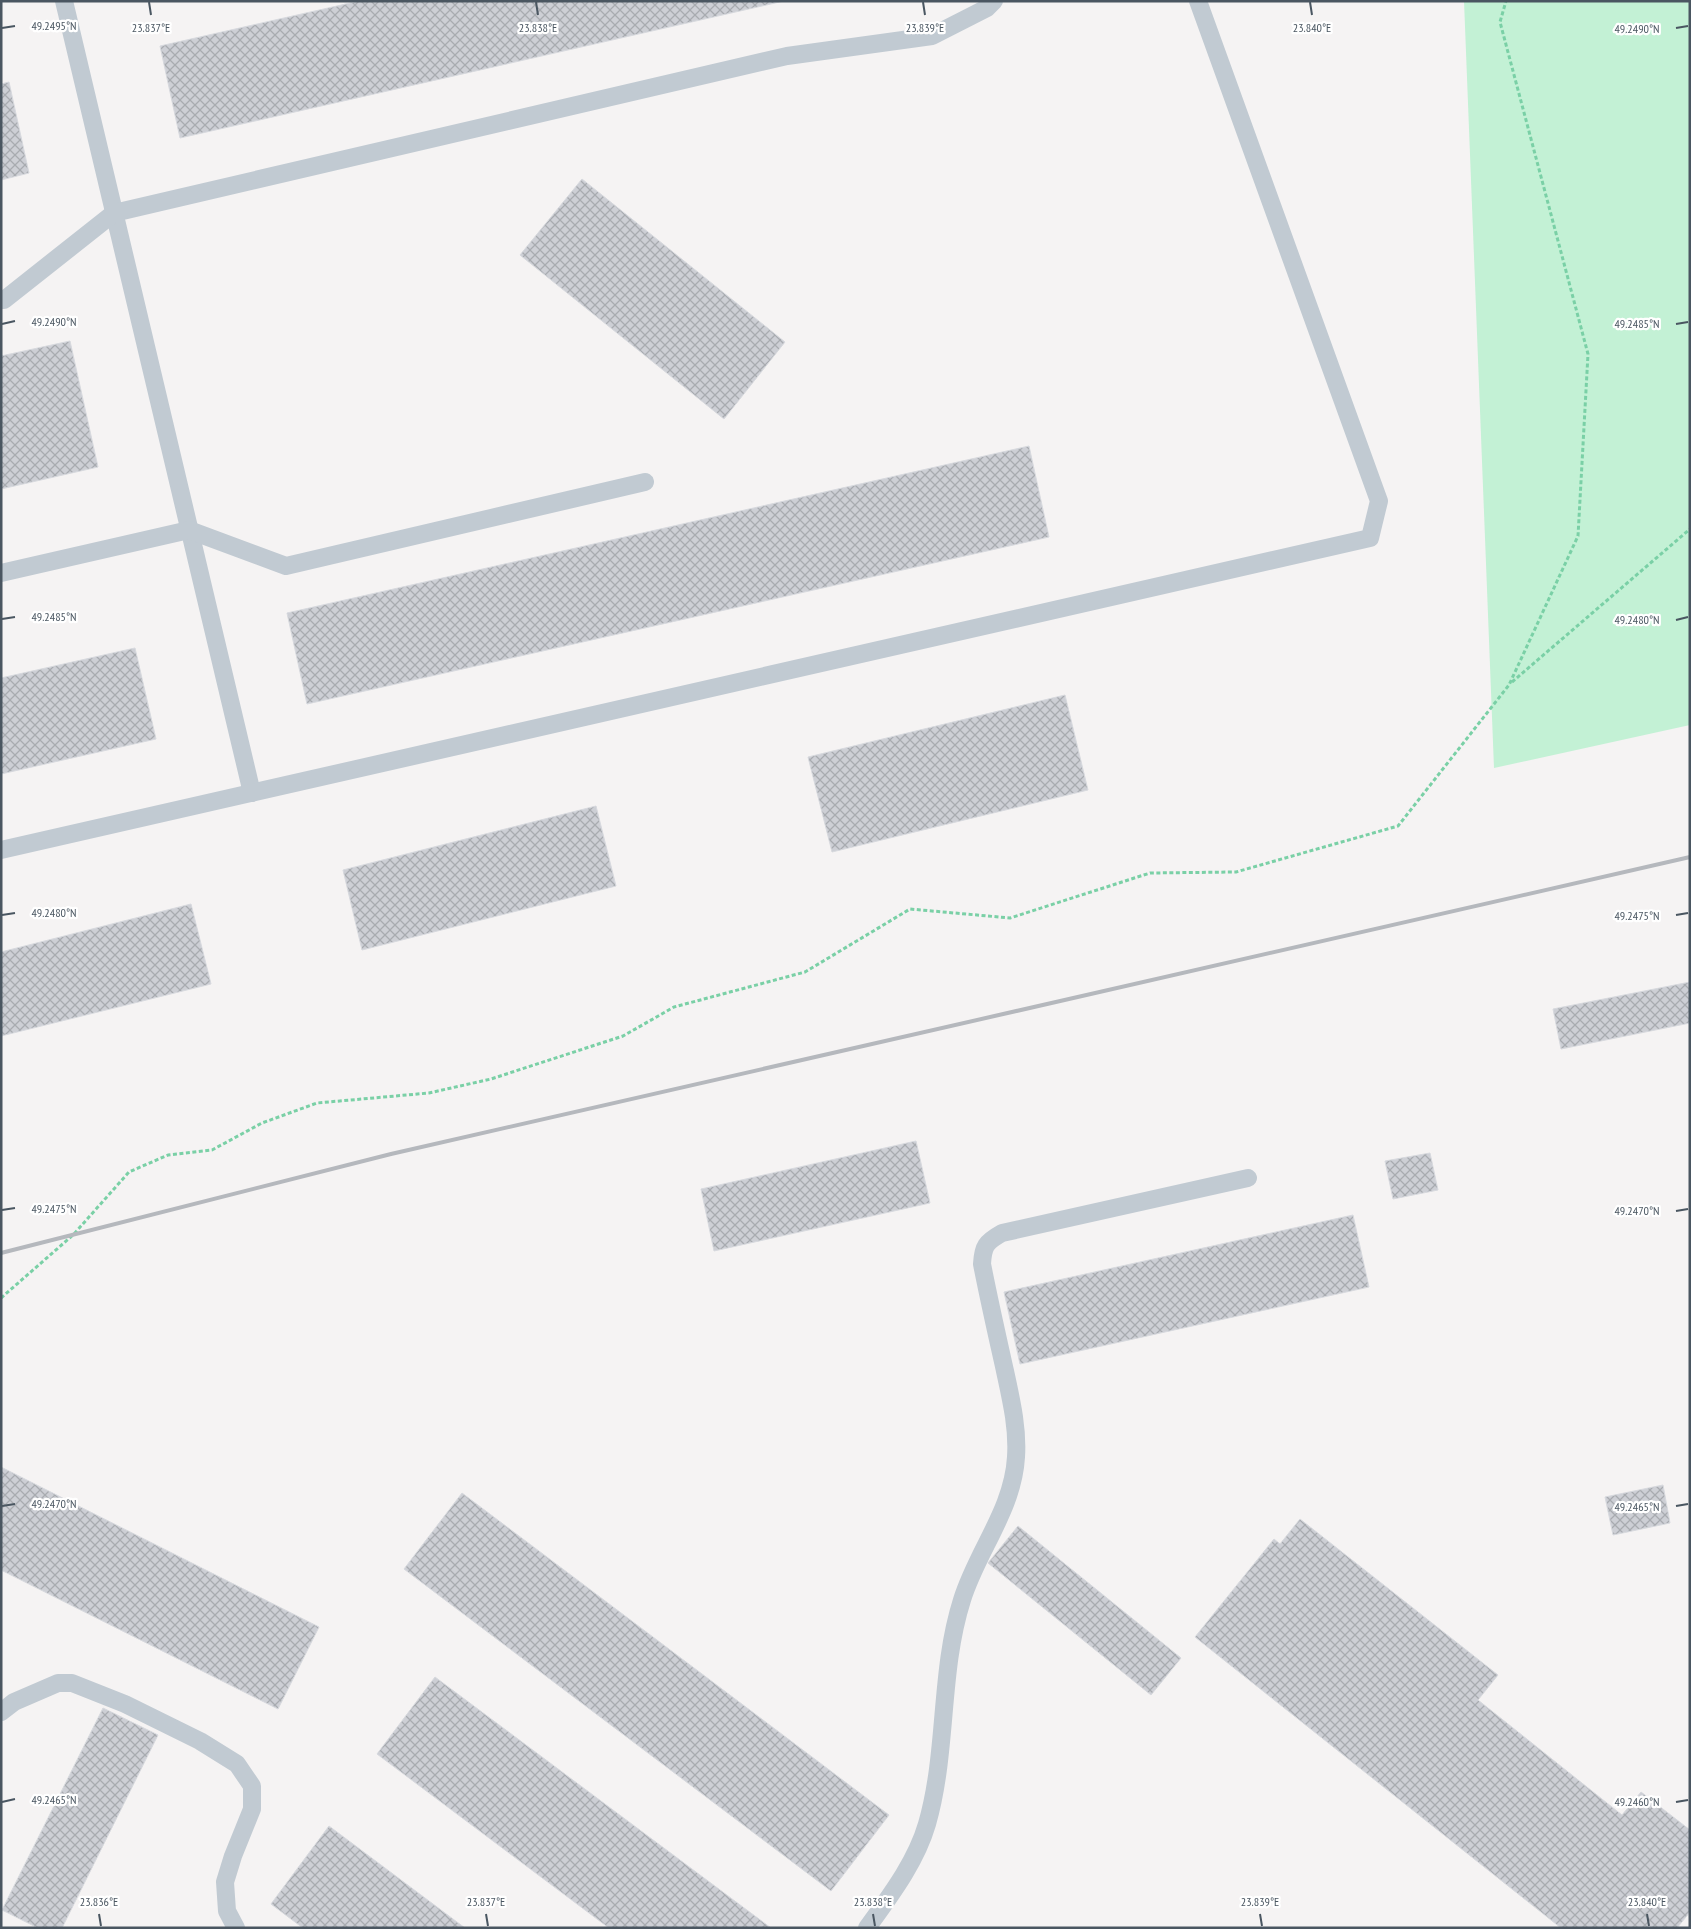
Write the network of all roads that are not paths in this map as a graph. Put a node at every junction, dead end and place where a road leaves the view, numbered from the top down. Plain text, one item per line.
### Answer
1 (64, 1) edge
2 (994, 1) edge
3 (1198, 1) edge
4 (114, 213) junction
5 (1, 300) edge
6 (645, 482) dead end
7 (189, 530) junction
8 (1, 573) edge
9 (252, 793) junction
10 (1, 850) edge
11 (1248, 1178) dead end
12 (1, 1712) edge
13 (236, 1928) edge
14 (867, 1928) edge

1 - 4 lane
2 - 4 lane
3 - 9 lane
4 - 5 lane
4 - 7 lane
6 - 7 lane
7 - 8 lane
7 - 9 lane
9 - 10 lane
11 - 14 lane
12 - 13 lane

